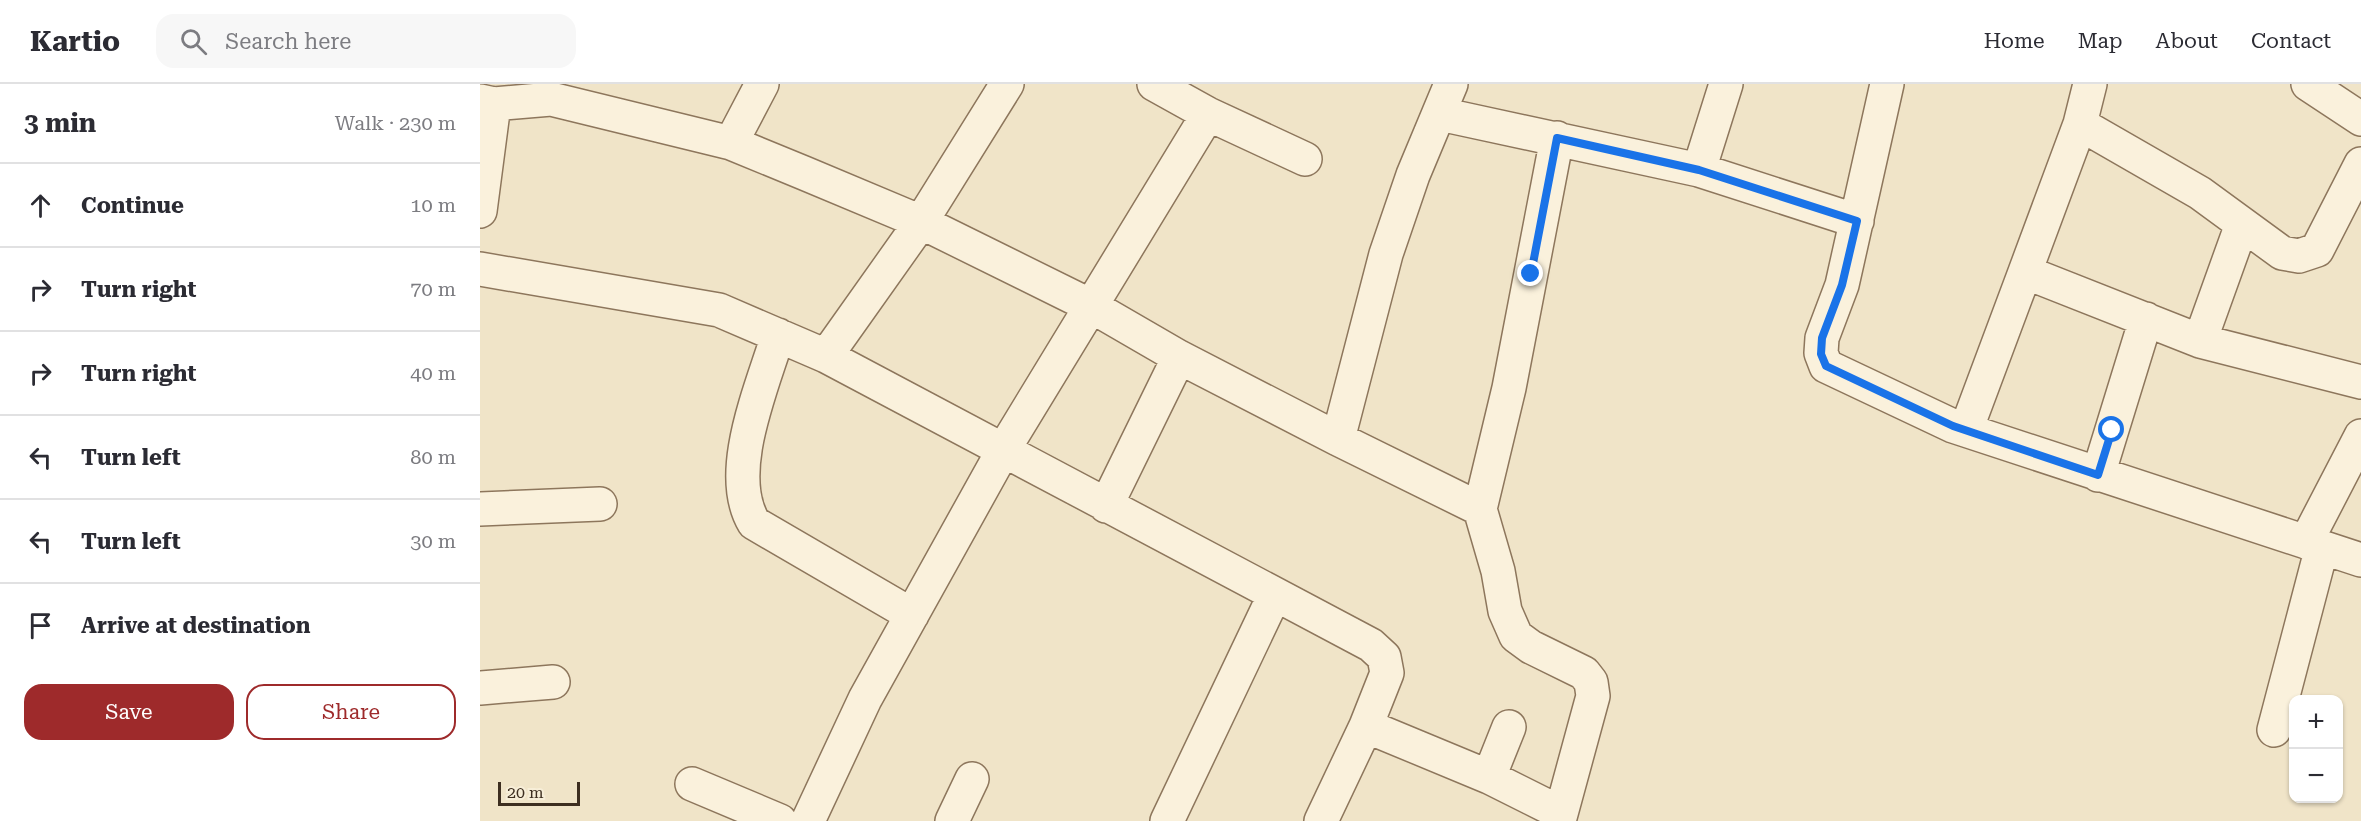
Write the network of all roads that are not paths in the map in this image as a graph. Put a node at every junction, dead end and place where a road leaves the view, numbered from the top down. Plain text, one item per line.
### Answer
1 (762, 84) edge
2 (1007, 84) edge
3 (1154, 84) edge
4 (1451, 84) edge
5 (1726, 84) edge
6 (1887, 84) edge
7 (2090, 84) edge
8 (2308, 84) edge
9 (556, 92) edge
10 (487, 102) edge
11 (1208, 114) junction
12 (1440, 114) junction
13 (2361, 119) edge
14 (2080, 124) junction
15 (1557, 138) junction
16 (732, 143) junction
17 (1305, 159) dead end
18 (2361, 164) edge
19 (1699, 170) junction
20 (480, 212) edge
21 (1857, 221) junction
22 (921, 222) junction
23 (2242, 224) junction
24 (480, 269) edge
25 (2025, 272) junction
26 (1091, 306) junction
27 (2145, 319) junction
28 (777, 335) junction
29 (2200, 341) junction
30 (826, 356) junction
31 (1179, 357) junction
32 (2361, 382) edge
33 (1966, 430) junction
34 (2361, 436) edge
35 (1338, 439) junction
36 (1004, 449) junction
37 (2098, 475) junction
38 (600, 504) dead end
39 (1106, 506) junction
40 (480, 509) edge
41 (1480, 509) junction
42 (2314, 545) junction
43 (2361, 560) edge
44 (1274, 596) junction
45 (912, 615) junction
46 (553, 681) dead end
47 (480, 688) edge
48 (1366, 726) junction
49 (1509, 727) dead end
50 (2274, 730) dead end
51 (1489, 777) junction
52 (972, 779) dead end
53 (692, 784) dead end
54 (1560, 817) edge
55 (780, 821) edge
56 (808, 821) edge
57 (952, 821) edge
58 (1167, 821) edge
59 (1321, 821) edge

1 - 16 street
2 - 22 street
3 - 11 street
4 - 12 street
5 - 19 street
6 - 21 street
7 - 14 street
8 - 13 street
9 - 10 street
9 - 16 street
10 - 20 street
11 - 17 street
11 - 26 street
12 - 15 street
12 - 35 street
14 - 23 street
14 - 25 street
15 - 19 street
15 - 41 street
16 - 22 street
18 - 23 street
19 - 21 street
21 - 33 street
22 - 26 street
22 - 30 street
23 - 29 street
24 - 28 street
25 - 27 street
25 - 33 street
26 - 31 street
26 - 36 street
27 - 29 street
27 - 37 street
28 - 30 street
28 - 45 street
29 - 32 street
30 - 36 street
31 - 35 street
31 - 39 street
33 - 37 street
34 - 42 street
35 - 41 street
36 - 39 street
36 - 45 street
37 - 42 street
38 - 40 street
39 - 44 street
41 - 54 street
42 - 43 street
42 - 50 street
44 - 48 street
44 - 58 street
45 - 56 street
46 - 47 street
48 - 51 street
48 - 59 street
49 - 51 street
51 - 54 street
52 - 57 street
53 - 55 street

